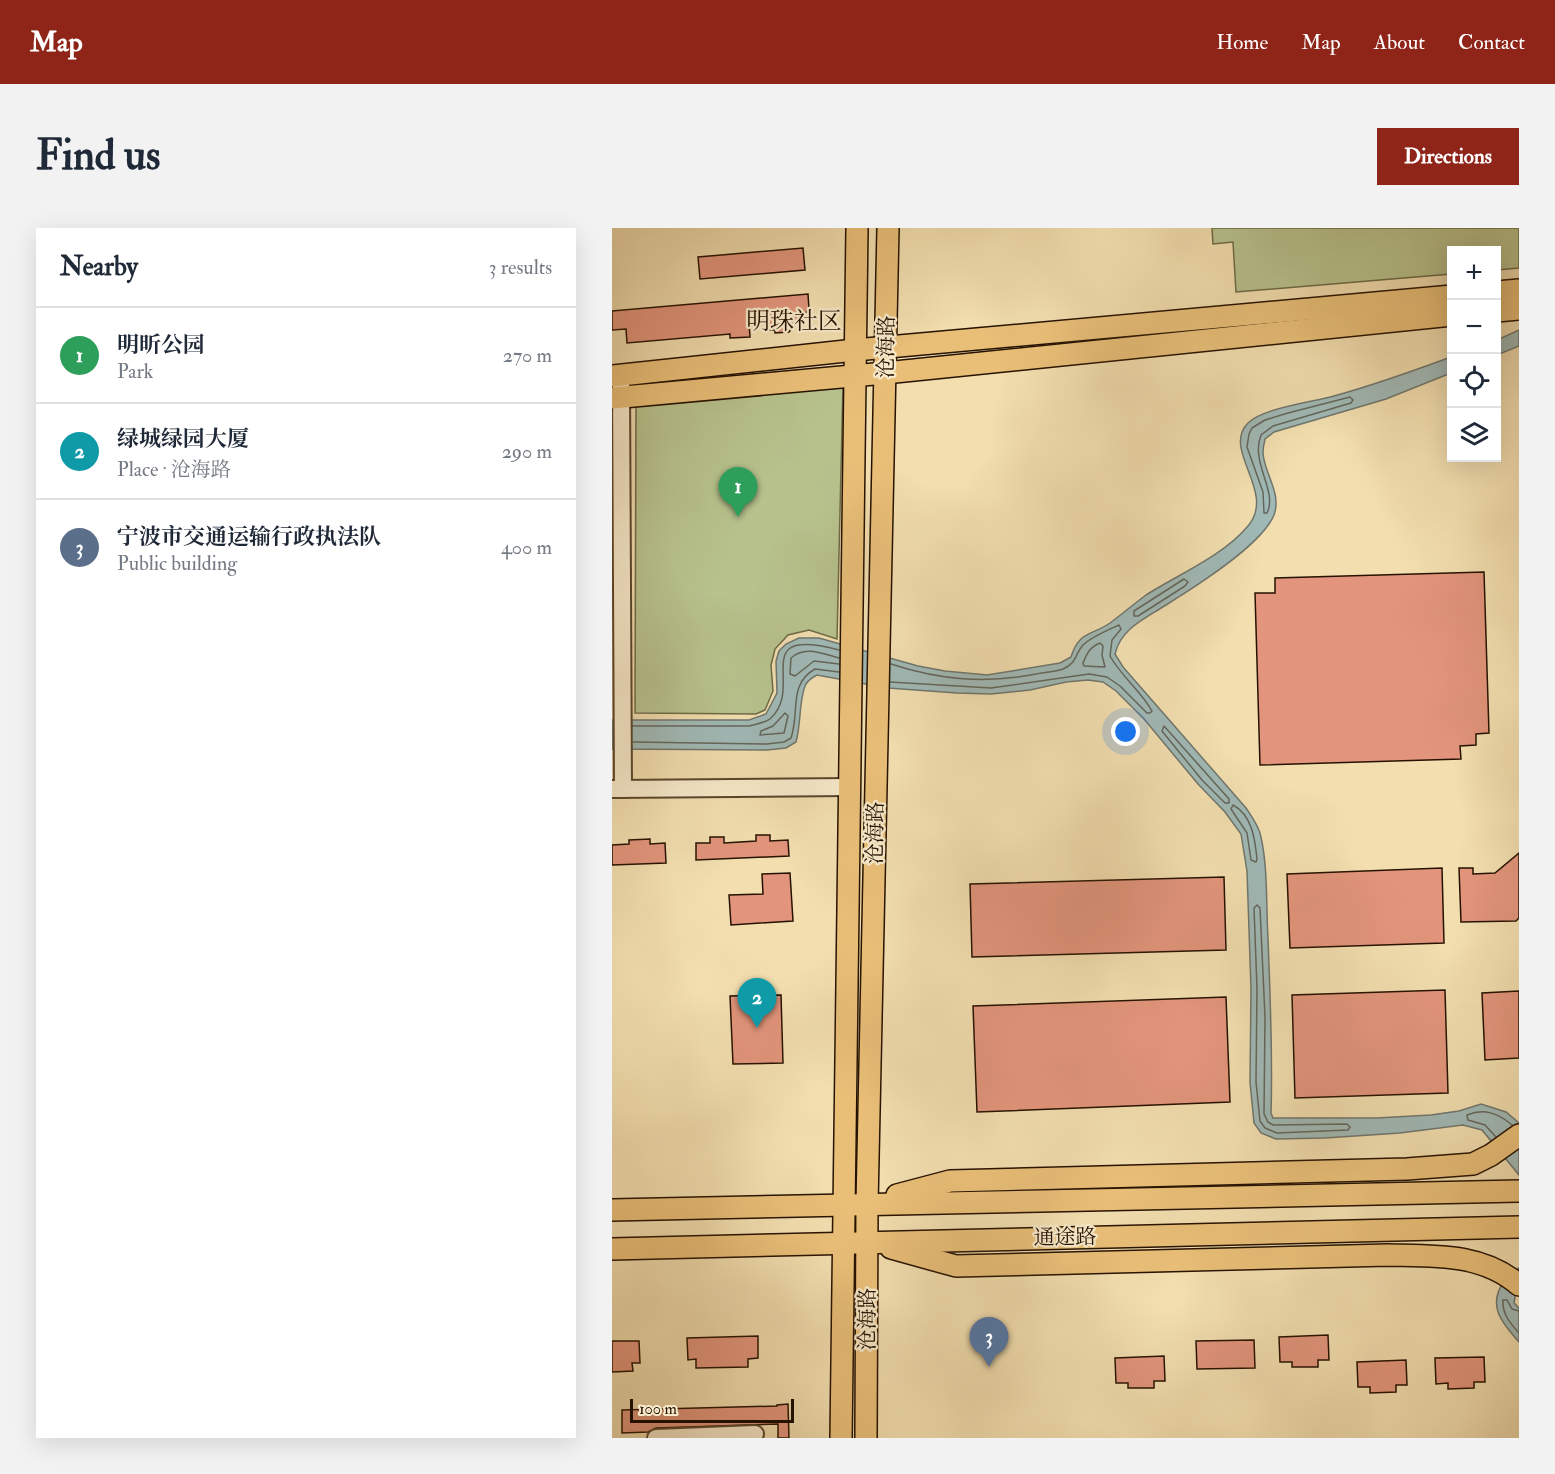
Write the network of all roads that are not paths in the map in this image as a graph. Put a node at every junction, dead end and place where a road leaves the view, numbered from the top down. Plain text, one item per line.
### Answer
1 (857, 228) edge
2 (888, 228) edge
3 (1519, 290) edge
4 (1501, 292) edge
5 (1447, 296) edge
6 (1519, 309) edge
7 (1501, 311) edge
8 (1447, 316) edge
9 (886, 347) junction
10 (855, 350) junction
11 (885, 373) junction
12 (855, 375) junction
13 (617, 376) edge
14 (617, 397) edge
15 (617, 536) edge
16 (850, 787) junction
17 (618, 789) edge
18 (1519, 1135) edge
19 (1131, 1176) junction
20 (1518, 1191) edge
21 (1216, 1197) junction
22 (844, 1204) junction
23 (867, 1204) junction
24 (612, 1210) edge
25 (1519, 1227) edge
26 (844, 1242) junction
27 (867, 1242) junction
28 (612, 1249) edge
29 (1519, 1285) edge
30 (755, 1434) dead end
31 (656, 1438) edge
32 (842, 1438) edge
33 (866, 1438) edge

1 - 10 main road, 沧海路
2 - 9 main road, 沧海路
3 - 4 main road
5 - 9 main road
6 - 7 main road
8 - 11 main road
9 - 10 main road
9 - 11 main road, 沧海路
10 - 12 main road, 沧海路
10 - 13 main road
11 - 12 main road
11 - 23 main road, 沧海路
12 - 14 main road
12 - 16 main road, 沧海路
13 - 14 street
14 - 15 street
15 - 17 street
16 - 17 street
16 - 22 main road, 沧海路
18 - 19 main road
19 - 21 main road
19 - 23 main road
20 - 21 main road, 通途路
21 - 23 main road, 通途路
22 - 23 main road, 通途路
22 - 24 main road, 通途路
22 - 26 main road, 沧海路
23 - 27 main road, 沧海路
25 - 27 main road, 通途路
26 - 27 main road, 通途路
26 - 28 main road, 通途路
26 - 32 main road, 沧海路
27 - 29 main road
27 - 33 main road, 沧海路
30 - 31 street

